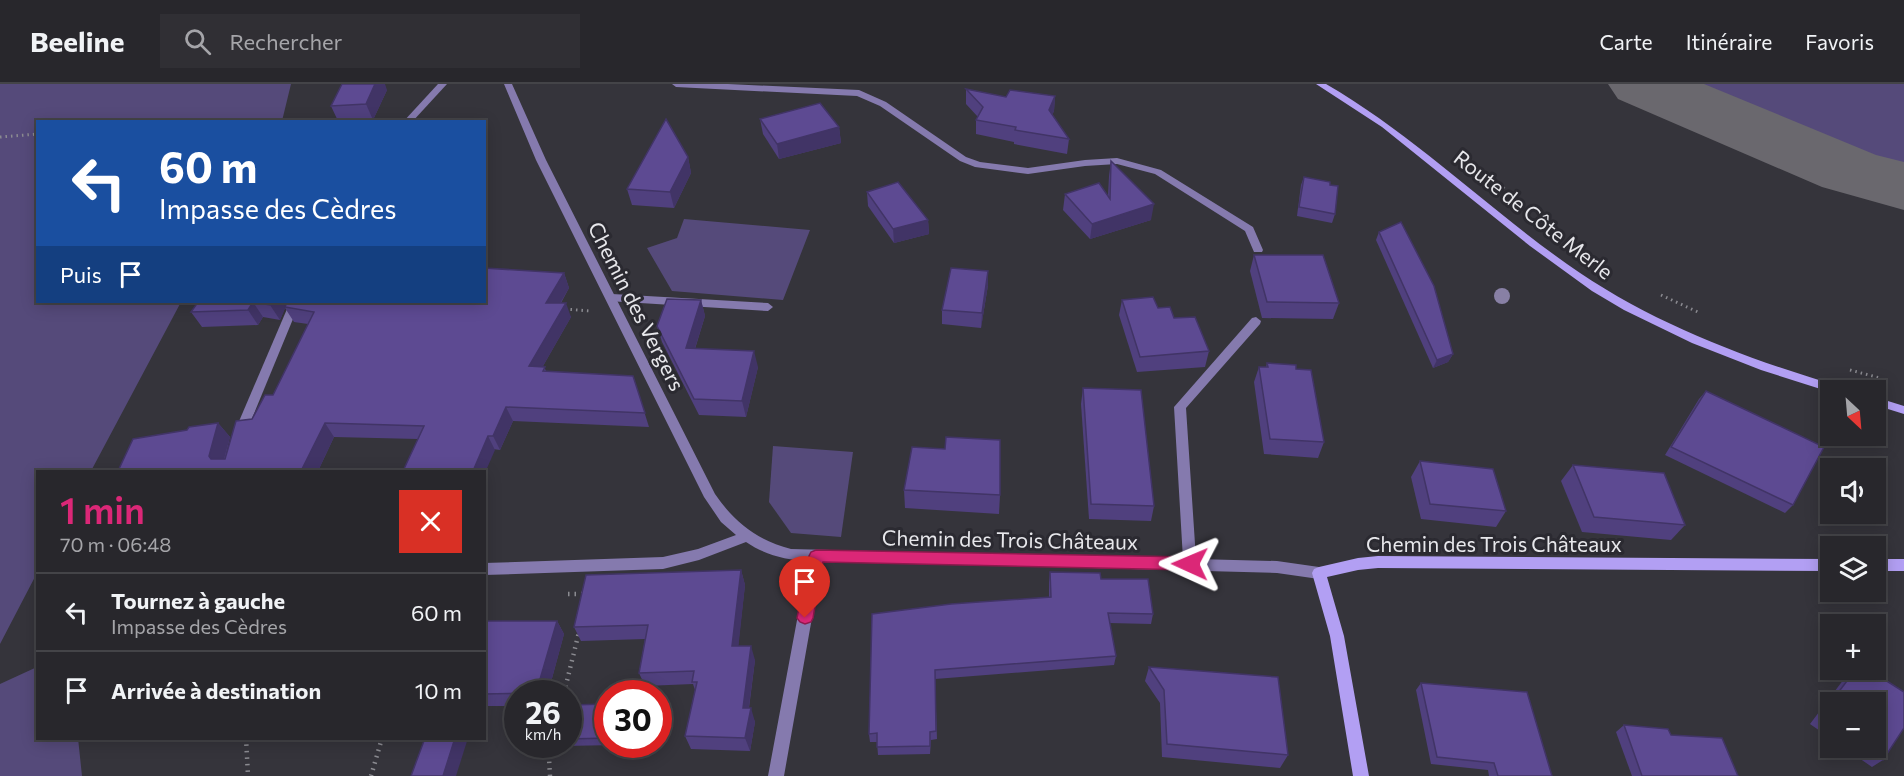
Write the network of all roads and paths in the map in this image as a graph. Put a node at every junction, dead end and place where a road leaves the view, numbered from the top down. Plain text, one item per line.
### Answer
1 (443, 84) edge
2 (508, 84) edge
3 (676, 84) edge
4 (1320, 84) edge
5 (409, 120) edge
6 (36, 134) edge
7 (0, 136) edge
8 (1480, 170) dead end
9 (1523, 204) dead end
10 (1258, 250) dead end
11 (1653, 291) dead end
12 (612, 298) junction
13 (295, 303) edge
14 (768, 307) dead end
15 (562, 309) edge
16 (619, 312) junction
17 (1705, 316) dead end
18 (1256, 321) dead end
19 (1842, 367) dead end
20 (1884, 379) dead end
21 (1820, 384) edge
22 (1886, 404) edge
23 (1904, 410) edge
24 (235, 446) edge
25 (745, 537) junction
26 (816, 556) junction
27 (1190, 564) junction
28 (1820, 565) edge
29 (1886, 565) edge
30 (1904, 565) edge
31 (596, 566) junction
32 (486, 569) edge
33 (1319, 573) junction
34 (586, 605) edge
35 (580, 627) edge
36 (567, 680) edge
37 (246, 740) edge
38 (381, 740) edge
39 (549, 758) edge
40 (248, 776) edge
41 (371, 776) edge
42 (550, 776) edge
43 (776, 776) edge
44 (1361, 776) edge

1 - 5 street
2 - 12 street, Chemin des Vergers
3 - 10 street
4 - 21 main road, Route de Côte Merle
6 - 7 path
8 - 9 path
11 - 17 path
12 - 14 street
12 - 16 street, Chemin des Vergers
13 - 24 street
15 - 16 path
16 - 25 street, Chemin des Vergers
18 - 27 street
19 - 20 path
22 - 23 main road
25 - 26 street, Chemin des Trois Châteaux
25 - 31 street
26 - 27 street, Chemin des Trois Châteaux
26 - 43 street
27 - 33 street, Chemin des Trois Châteaux
28 - 33 main road, Chemin des Trois Châteaux
29 - 30 main road
31 - 32 street
31 - 34 path
33 - 44 main road
35 - 36 path
37 - 40 path
38 - 41 path
39 - 42 path

